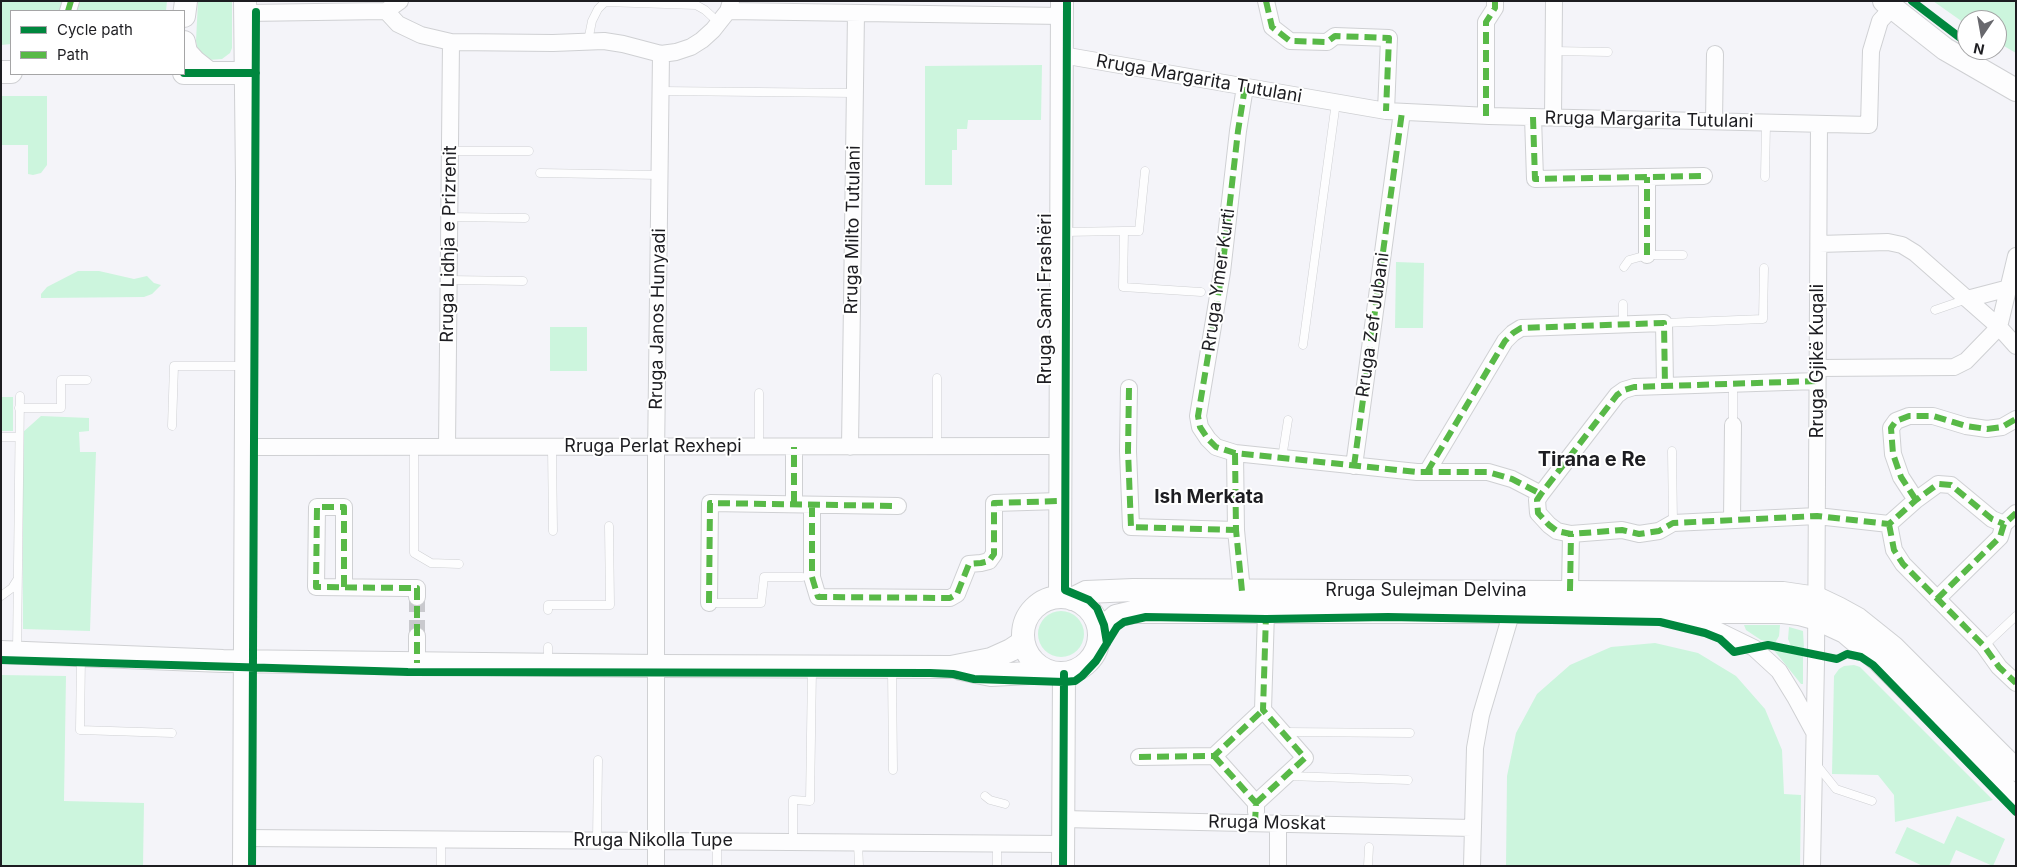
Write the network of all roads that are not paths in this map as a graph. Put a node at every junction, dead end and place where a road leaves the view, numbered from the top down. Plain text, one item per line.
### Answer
1 (400, 1) edge
2 (1266, 1) edge
3 (1495, 1) edge
4 (1554, 1) edge
5 (1888, 5) edge
6 (246, 7) edge
7 (1062, 9) edge
8 (386, 11) junction
9 (726, 12) edge
10 (856, 13) junction
11 (588, 41) junction
12 (451, 42) junction
13 (185, 47) edge
14 (1554, 51) junction
15 (1608, 52) dead end
16 (661, 54) junction
17 (1715, 54) dead end
18 (1062, 55) junction
19 (185, 73) edge
20 (209, 73) junction
21 (246, 73) junction
22 (1245, 87) junction
23 (2016, 90) edge
24 (661, 91) junction
25 (854, 93) junction
26 (1336, 102) junction
27 (1394, 111) junction
28 (1486, 116) junction
29 (1533, 117) junction
30 (1554, 117) junction
31 (1714, 121) junction
32 (1766, 122) junction
33 (1819, 124) junction
34 (450, 151) junction
35 (529, 151) dead end
36 (1145, 171) dead end
37 (540, 173) dead end
38 (660, 175) junction
39 (1704, 176) dead end
40 (1647, 177) junction
41 (1764, 178) dead end
42 (449, 217) junction
43 (525, 218) dead end
44 (1124, 231) junction
45 (1062, 232) junction
46 (1819, 244) junction
47 (1647, 255) junction
48 (1683, 256) dead end
49 (2016, 256) edge
50 (1624, 267) dead end
51 (1764, 268) dead end
52 (448, 280) junction
53 (523, 282) dead end
54 (2009, 288) junction
55 (1201, 292) dead end
56 (1966, 299) junction
57 (1624, 304) dead end
58 (1935, 310) dead end
59 (1664, 323) junction
60 (1623, 324) junction
61 (1999, 327) junction
62 (1303, 345) dead end
63 (2016, 346) edge
64 (246, 366) junction
65 (1818, 375) junction
66 (937, 378) dead end
67 (87, 380) dead end
68 (1733, 384) junction
69 (1665, 386) junction
70 (1129, 388) dead end
71 (759, 393) dead end
72 (20, 396) dead end
73 (19, 408) junction
74 (2016, 419) edge
75 (1288, 420) dead end
76 (1733, 425) joint
77 (172, 426) dead end
78 (1, 437) edge
79 (19, 437) junction
80 (1060, 446) junction
81 (246, 447) junction
82 (414, 447) junction
83 (446, 447) junction
84 (552, 447) junction
85 (657, 447) junction
86 (760, 447) junction
87 (794, 447) junction
88 (850, 447) junction
89 (937, 447) junction
90 (1672, 451) dead end
91 (1235, 453) junction
92 (1282, 458) junction
93 (1354, 466) junction
94 (1427, 472) junction
95 (1541, 494) junction
96 (1916, 500) junction
97 (1060, 501) junction
98 (794, 503) junction
99 (812, 505) junction
100 (898, 506) dead end
101 (1817, 516) junction
102 (2010, 519) edge
103 (1732, 520) junction
104 (1673, 523) junction
105 (1889, 524) junction
106 (609, 526) dead end
107 (1236, 530) junction
108 (553, 531) dead end
109 (1571, 534) junction
110 (459, 564) dead end
111 (802, 577) dead end
112 (18, 579) junction
113 (344, 587) junction
114 (1242, 590) junction
115 (1570, 591) junction
116 (1, 596) edge
117 (417, 597) dead end
118 (1066, 598) junction
119 (1938, 598) junction
120 (1783, 602) junction
121 (709, 603) joint
122 (1817, 608) junction
123 (548, 610) dead end
124 (1512, 611) junction
125 (1598, 611) junction
126 (1266, 612) junction
127 (2016, 616) edge
128 (1099, 631) junction
129 (417, 636) tunnel mouth
130 (1023, 642) junction
131 (1984, 646) junction
132 (9, 653) edge
133 (81, 655) junction
134 (1888, 656) junction
135 (245, 661) junction
136 (417, 663) junction
137 (657, 666) junction
138 (812, 666) junction
139 (892, 667) junction
140 (951, 667) junction
141 (1056, 673) junction
142 (2016, 683) edge
143 (1263, 710) junction
144 (1283, 732) junction
145 (172, 733) dead end
146 (1410, 733) dead end
147 (1815, 734) junction
148 (1214, 756) junction
149 (1139, 757) dead end
150 (598, 760) dead end
151 (1815, 763) junction
152 (893, 770) dead end
153 (2016, 770) edge
154 (1286, 776) junction
155 (1408, 780) dead end
156 (985, 796) dead end
157 (2016, 799) edge
158 (1872, 801) dead end
159 (1256, 802) junction
160 (1004, 804) dead end
161 (1063, 819) junction
162 (1255, 823) junction
163 (1278, 823) junction
164 (1472, 828) junction
165 (244, 838) junction
166 (441, 840) junction
167 (597, 841) junction
168 (657, 841) junction
169 (716, 842) junction
170 (793, 842) junction
171 (858, 843) junction
172 (997, 844) junction
173 (1368, 847) dead end
174 (1063, 855) edge
175 (244, 866) edge
176 (441, 866) edge
177 (656, 866) edge
178 (717, 866) edge
179 (859, 866) edge
180 (997, 866) edge
181 (1278, 866) edge
182 (1368, 866) edge
183 (1472, 866) edge
184 (1812, 866) edge

1 - 8 street
2 - 27 street, Rruga Zef Jubani
3 - 28 street
4 - 14 street
5 - 23 main road
5 - 33 street, Rruga Margarita Tutulani
6 - 8 street
6 - 21 main road
7 - 10 street
7 - 18 main road, Rruga Sami Frashëri
8 - 12 street
9 - 10 street
9 - 11 lane
9 - 16 street
10 - 25 street, Rruga Milto Tutulani
11 - 12 street
11 - 16 street
12 - 34 street, Rruga Lidhja e Prizrenit
13 - 20 main road
14 - 15 lane
14 - 30 street
16 - 24 street, Rruga Janos Hunyadi
17 - 31 street
18 - 22 street, Rruga Margarita Tutulani
18 - 45 main road, Rruga Sami Frashëri
19 - 20 main road
20 - 21 main road
21 - 64 main road
22 - 26 street, Rruga Margarita Tutulani
22 - 91 street, Rruga Ymer Kurti
24 - 25 lane
24 - 38 street, Rruga Janos Hunyadi
25 - 88 street, Rruga Milto Tutulani
26 - 27 street, Rruga Margarita Tutulani
26 - 62 lane
27 - 28 street, Rruga Margarita Tutulani
27 - 93 street, Rruga Zef Jubani
28 - 29 street, Rruga Margarita Tutulani
29 - 30 street, Rruga Margarita Tutulani
29 - 40 street, Rruga Margarita Tutulani
30 - 31 street, Rruga Margarita Tutulani
31 - 32 street, Rruga Margarita Tutulani
32 - 33 street, Rruga Margarita Tutulani
32 - 41 lane, Rruga Margarita Tutulani
33 - 46 street, Rruga Gjikë Kuqali
34 - 35 lane
34 - 42 street, Rruga Lidhja e Prizrenit
36 - 44 lane
37 - 38 lane
38 - 85 street, Rruga Janos Hunyadi
39 - 40 street, Rruga Margarita Tutulani
40 - 47 street
42 - 43 lane
42 - 52 street, Rruga Lidhja e Prizrenit
44 - 45 lane
44 - 55 lane
45 - 80 main road, Rruga Sami Frashëri
46 - 56 street
46 - 65 street, Rruga Gjikë Kuqali
47 - 48 lane
47 - 50 lane
49 - 54 street
51 - 59 lane
52 - 53 lane
52 - 83 street, Rruga Lidhja e Prizrenit
54 - 56 street
54 - 61 street
56 - 58 lane
56 - 61 street
57 - 60 lane
59 - 60 street
59 - 69 street
60 - 94 street
61 - 63 street
61 - 65 street
64 - 77 lane
64 - 81 main road
65 - 68 street
65 - 101 street, Rruga Gjikë Kuqali
66 - 89 lane
67 - 73 lane
68 - 69 street
68 - 76 lane
69 - 95 street
70 - 107 street
71 - 86 lane
72 - 73 lane
73 - 79 lane
74 - 96 street
75 - 92 lane
76 - 103 street
78 - 79 lane
79 - 112 lane
80 - 89 street, Rruga Perlat Rexhepi
80 - 97 main road, Rruga Sami Frashëri
81 - 82 street, Rruga Perlat Rexhepi
81 - 135 main road
82 - 83 street, Rruga Perlat Rexhepi
82 - 110 lane
83 - 84 street, Rruga Perlat Rexhepi
84 - 85 street, Rruga Perlat Rexhepi
84 - 108 lane
85 - 86 street, Rruga Perlat Rexhepi
85 - 137 street, Rruga Janos Hunyadi
86 - 87 street, Rruga Perlat Rexhepi
87 - 88 street, Rruga Perlat Rexhepi
87 - 98 street
88 - 89 street, Rruga Perlat Rexhepi
90 - 104 lane
91 - 92 street, Rruga Ymer Kurti
91 - 107 street
92 - 93 street, Rruga Ymer Kurti
93 - 94 street
94 - 95 street
95 - 109 street
96 - 102 street
96 - 105 street
97 - 99 street
97 - 118 main road, Rruga Sami Frashëri
98 - 99 street
98 - 121 street
99 - 100 street
101 - 103 street
101 - 105 street
101 - 122 street, Rruga Gjikë Kuqali
102 - 119 street
103 - 104 street
104 - 109 street
105 - 119 street
106 - 123 lane
107 - 114 street
109 - 115 street
111 - 121 lane
112 - 116 lane
112 - 132 lane
113 - 113 street
113 - 117 street
114 - 115 main road, Rruga Sulejman Delvina
114 - 118 main road, Rruga Sulejman Delvina
115 - 120 main road, Rruga Sulejman Delvina
118 - 128 main road
118 - 130 main road
119 - 131 street
120 - 122 main road
120 - 125 main road, Rruga Sulejman Delvina
122 - 134 main road
122 - 147 street, Rruga Gjikë Kuqali
124 - 125 main road, Rruga Sulejman Delvina
124 - 126 main road, Rruga Sulejman Delvina
124 - 164 street
125 - 147 street
126 - 128 main road, Rruga Sulejman Delvina
126 - 143 street
127 - 131 lane
128 - 141 main road
129 - 136 street
130 - 140 main road
130 - 141 main road
131 - 142 street
132 - 133 main road
133 - 135 main road
133 - 145 lane
134 - 153 main road
134 - 157 main road
135 - 136 main road
135 - 165 main road
136 - 137 main road
137 - 138 main road
137 - 168 street, Rruga Janos Hunyadi
138 - 139 main road
138 - 170 lane
139 - 140 main road
139 - 152 lane
140 - 141 main road
141 - 161 main road
143 - 144 street
143 - 148 street
144 - 146 lane
144 - 154 street
147 - 151 street, Rruga Gjikë Kuqali
148 - 149 street
148 - 159 street
150 - 167 lane
151 - 158 lane
151 - 184 street, Rruga Gjikë Kuqali
154 - 155 lane
154 - 159 street
156 - 160 lane
159 - 162 street
161 - 162 street, Rruga Moskat
161 - 174 main road
162 - 163 street, Rruga Moskat
163 - 164 street, Rruga Moskat
163 - 181 street
164 - 183 street
165 - 166 street, Rruga Nikolla Tupe
165 - 175 main road
166 - 167 street, Rruga Nikolla Tupe
166 - 176 lane
167 - 168 street, Rruga Nikolla Tupe
168 - 169 street, Rruga Nikolla Tupe
168 - 177 street, Rruga Janos Hunyadi
169 - 170 street, Rruga Nikolla Tupe
169 - 178 lane
170 - 171 street, Rruga Nikolla Tupe
171 - 172 street, Rruga Nikolla Tupe
171 - 179 lane
172 - 174 street, Rruga Nikolla Tupe
172 - 180 lane
173 - 182 lane

